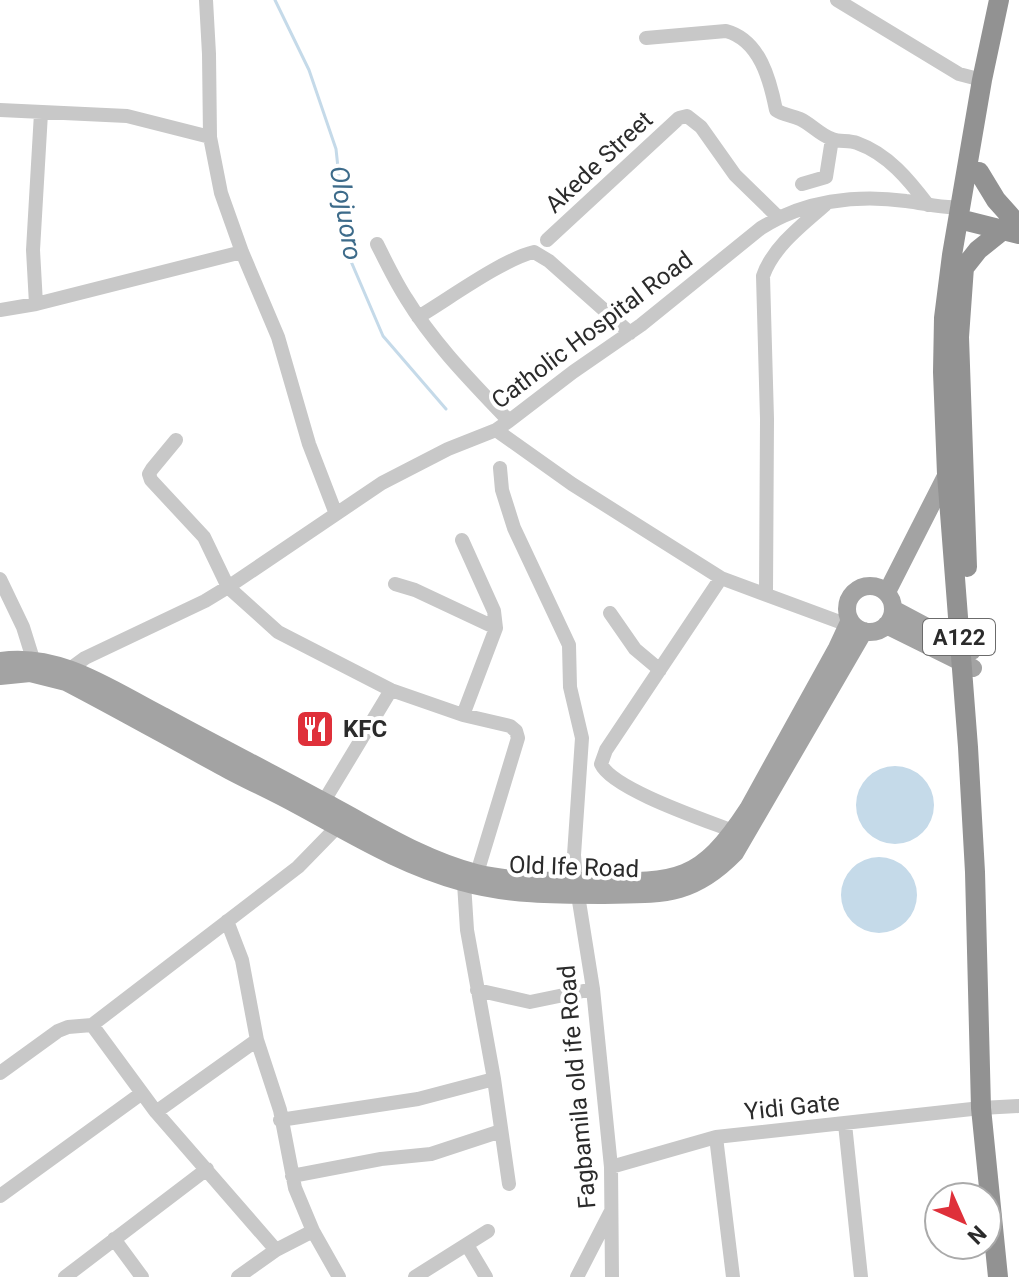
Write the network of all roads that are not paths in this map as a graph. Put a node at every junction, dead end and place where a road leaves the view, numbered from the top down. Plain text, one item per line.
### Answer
1 (206, 0) edge
2 (837, 0) edge
3 (999, 0) edge
4 (1009, 0) edge
5 (646, 38) dead end
6 (982, 80) junction
7 (0, 110) edge
8 (41, 113) junction
9 (210, 137) junction
10 (832, 139) junction
11 (979, 172) junction
12 (802, 184) dead end
13 (828, 202) junction
14 (928, 205) junction
15 (963, 213) junction
16 (778, 217) junction
17 (1014, 226) edge
18 (547, 240) dead end
19 (377, 244) dead end
20 (242, 252) junction
21 (963, 269) junction
22 (36, 304) junction
23 (0, 310) edge
24 (418, 317) junction
25 (630, 333) junction
26 (509, 421) junction
27 (496, 430) junction
28 (176, 440) dead end
29 (500, 468) dead end
30 (947, 474) junction
31 (336, 514) junction
32 (462, 540) dead end
33 (721, 578) junction
34 (0, 579) edge
35 (395, 584) dead end
36 (228, 587) junction
37 (766, 593) junction
38 (889, 609) junction
39 (610, 613) dead end
40 (854, 625) junction
41 (496, 628) junction
42 (967, 657) junction
43 (33, 659) junction
44 (0, 661) edge
45 (70, 669) junction
46 (660, 670) junction
47 (0, 676) edge
48 (391, 690) junction
49 (463, 715) junction
50 (324, 801) junction
51 (337, 827) junction
52 (733, 831) junction
53 (380, 842) junction
54 (470, 878) junction
55 (577, 888) junction
56 (227, 921) junction
57 (593, 989) junction
58 (477, 990) junction
59 (92, 1025) junction
60 (257, 1040) junction
61 (0, 1073) edge
62 (494, 1079) junction
63 (142, 1093) junction
64 (1019, 1106) edge
65 (986, 1108) junction
66 (156, 1112) junction
67 (280, 1120) junction
68 (845, 1124) junction
69 (501, 1131) junction
70 (716, 1137) junction
71 (611, 1167) junction
72 (207, 1169) junction
73 (292, 1176) junction
74 (509, 1184) dead end
75 (0, 1196) edge
76 (611, 1211) junction
77 (313, 1231) junction
78 (488, 1231) dead end
79 (114, 1239) junction
80 (467, 1245) junction
81 (276, 1250) junction
82 (65, 1277) edge
83 (142, 1277) edge
84 (238, 1277) edge
85 (339, 1277) edge
86 (415, 1277) edge
87 (486, 1277) edge
88 (577, 1277) edge
89 (612, 1277) edge
90 (733, 1277) edge
91 (861, 1277) edge
92 (998, 1277) edge
93 (1008, 1277) edge

1 - 9 street
2 - 6 street
3 - 6 highway, A122
4 - 11 highway, A122
5 - 10 street
6 - 15 highway, A122
7 - 8 street
8 - 9 street
8 - 22 street
9 - 20 street
10 - 12 street
10 - 14 street
11 - 15 highway, A122
11 - 17 highway
13 - 14 street, Catholic Hospital Road
13 - 16 street, Catholic Hospital Road
13 - 37 street
14 - 15 street, Catholic Hospital Road
15 - 17 highway
15 - 21 highway, A122
15 - 30 highway, A122
16 - 18 street, Akede Street
16 - 25 street, Catholic Hospital Road
17 - 21 highway
19 - 24 street
20 - 22 street
20 - 31 street
21 - 42 highway, A122
22 - 23 street
24 - 25 street
24 - 26 street
25 - 26 street, Catholic Hospital Road
26 - 27 street, Catholic Hospital Road
27 - 31 street, Catholic Hospital Road
27 - 33 street
28 - 36 street
29 - 55 street, Fagbamila old ife Road
30 - 38 main road
30 - 42 highway, A122
31 - 36 street, Catholic Hospital Road
32 - 41 street
33 - 37 street
33 - 46 street
34 - 43 street
35 - 41 street
36 - 45 street, Catholic Hospital Road
36 - 48 street
37 - 40 street
38 - 40 main road
38 - 40 main road, Old Ife Road
38 - 42 main road
39 - 46 street
40 - 52 main road, Old Ife Road
40 - 55 main road, Old Ife Road
41 - 49 street
42 - 65 highway, A122
43 - 44 main road, Old Ife Road
43 - 45 main road, Old Ife Road
45 - 50 main road, Old Ife Road
46 - 52 street
47 - 51 main road, Old Ife Road
48 - 49 street
48 - 50 street
49 - 54 street
50 - 53 main road, Old Ife Road
51 - 53 main road, Old Ife Road
51 - 56 street
52 - 55 main road, Old Ife Road
53 - 54 main road, Old Ife Road
54 - 55 main road, Old Ife Road
54 - 58 street
55 - 57 street, Fagbamila old ife Road
56 - 59 street
56 - 60 street
57 - 58 street
57 - 71 street, Fagbamila old ife Road
58 - 62 street
59 - 61 street
59 - 63 street
60 - 66 street
60 - 67 street
62 - 67 street
62 - 69 street
63 - 66 street
63 - 75 street
64 - 65 street, Yidi Gate
65 - 68 street, Yidi Gate
65 - 92 highway, A122
65 - 93 highway, A122
66 - 72 street
67 - 73 street
68 - 70 street, Yidi Gate
68 - 91 street
69 - 73 street
69 - 74 street
70 - 71 street, Yidi Gate
70 - 90 street
71 - 76 street, Fagbamila old ife Road
72 - 79 street
72 - 81 street
73 - 77 street
76 - 88 street
76 - 89 street, Fagbamila old ife Road
77 - 81 street
77 - 85 street
78 - 80 street
79 - 82 street
79 - 83 street
80 - 86 street
80 - 87 street
81 - 84 street

